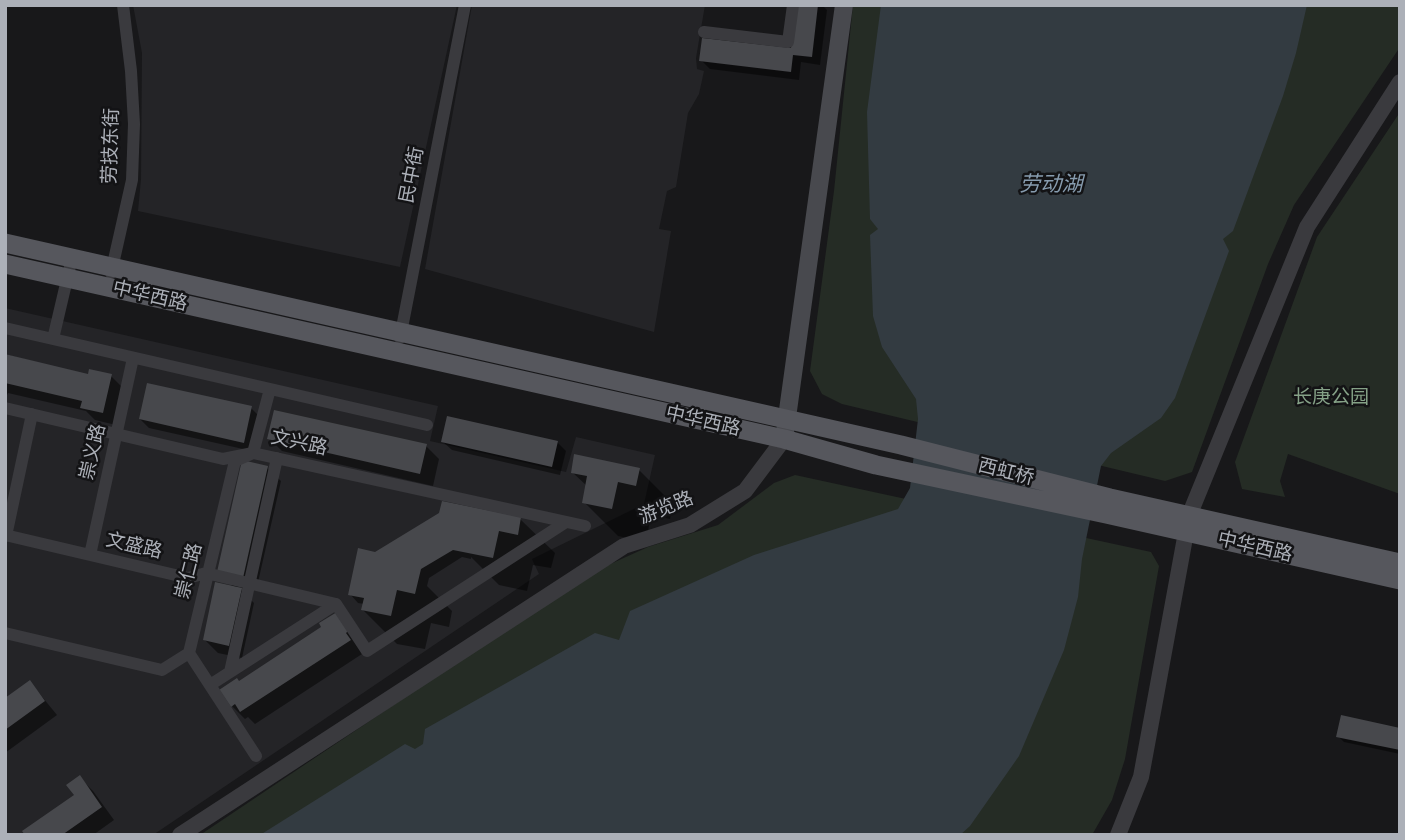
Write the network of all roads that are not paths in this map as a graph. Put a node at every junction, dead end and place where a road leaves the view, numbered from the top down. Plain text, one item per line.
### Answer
1 (123, 5) edge
2 (465, 5) edge
3 (793, 5) edge
4 (844, 5) edge
5 (704, 32) dead end
6 (1400, 82) edge
7 (5, 243) edge
8 (72, 258) junction
9 (5, 264) edge
10 (112, 267) junction
11 (68, 278) junction
12 (107, 287) junction
13 (5, 328) edge
14 (53, 339) junction
15 (399, 342) junction
16 (133, 358) junction
17 (270, 389) junction
18 (5, 408) edge
19 (32, 414) junction
20 (427, 425) dead end
21 (785, 429) junction
22 (116, 434) junction
23 (901, 445) joint
24 (253, 453) junction
25 (277, 458) junction
26 (1108, 506) junction
27 (566, 522) junction
28 (1187, 524) junction
29 (585, 526) dead end
30 (6, 535) edge
31 (90, 555) junction
32 (1400, 563) edge
33 (208, 574) junction
34 (1400, 580) edge
35 (250, 584) junction
36 (336, 604) junction
37 (5, 633) edge
38 (189, 653) junction
39 (230, 672) junction
40 (210, 685) junction
41 (256, 756) dead end
42 (180, 835) edge
43 (1118, 835) edge

1 - 10 street, 劳技东街
2 - 15 street, 民中街
3 - 5 street
4 - 21 main road, 游览路
6 - 28 street
7 - 8 main road, 中华西路
8 - 10 main road, 中华西路
8 - 11 street
9 - 11 main road, 中华西路
10 - 12 street, 劳技东街
10 - 15 main road, 中华西路
11 - 12 main road, 中华西路
11 - 14 street
12 - 15 main road, 中华西路
13 - 14 street
14 - 16 street
15 - 21 main road, 中华西路
16 - 17 street
16 - 22 street, 崇义路
17 - 20 street
17 - 24 street, 崇仁路
18 - 19 street, 文兴路
19 - 22 street, 文兴路
19 - 30 street
21 - 23 main road, 中华西路
21 - 26 main road, 中华西路
21 - 42 street, 游览路
22 - 24 street, 文兴路
22 - 31 street, 崇义路
23 - 26 main road, 西虹桥
24 - 25 street, 文兴路
24 - 33 street, 崇仁路
25 - 27 street, 文兴路
25 - 35 street
26 - 28 main road, 中华西路
27 - 29 street, 文兴路
27 - 36 street
28 - 32 main road, 中华西路
28 - 34 main road, 中华西路
28 - 43 street
30 - 31 street, 文盛路
31 - 33 street, 文盛路
33 - 35 street, 文盛路
33 - 38 street, 崇仁路
35 - 36 street, 文盛路
35 - 39 street
36 - 39 street
37 - 38 street
38 - 40 street
39 - 40 street
40 - 41 street

